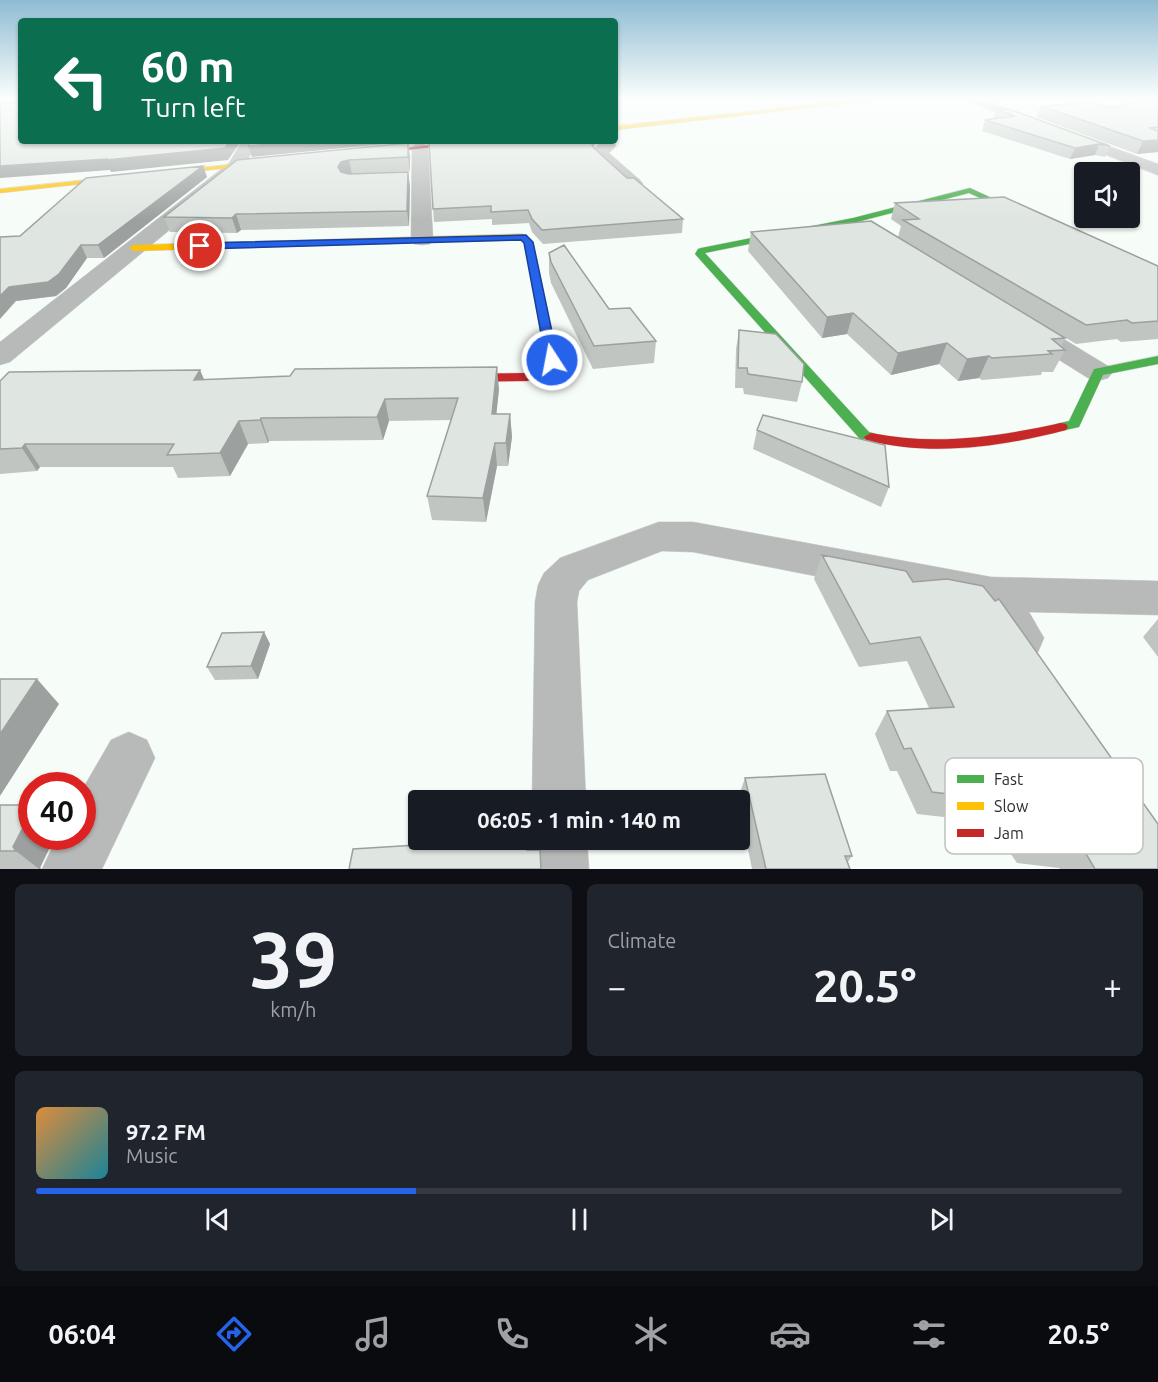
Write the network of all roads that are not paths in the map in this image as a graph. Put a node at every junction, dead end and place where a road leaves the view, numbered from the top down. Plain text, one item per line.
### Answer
1 (1074, 139) edge
2 (248, 144) edge
3 (452, 144) edge
4 (607, 144) edge
5 (420, 147) junction
6 (354, 154) edge
7 (283, 161) edge
8 (236, 166) junction
9 (1158, 170) edge
10 (421, 178) junction
11 (398, 179) edge
12 (634, 184) edge
13 (0, 192) edge
14 (853, 220) junction
15 (1040, 222) edge
16 (882, 239) edge
17 (422, 240) junction
18 (134, 248) junction
19 (1010, 317) edge
20 (0, 356) edge
21 (1158, 360) edge
22 (1098, 372) junction
23 (433, 379) edge
24 (991, 594) junction
25 (1158, 598) edge
26 (1044, 670) edge
27 (129, 758) dead end
28 (559, 790) edge
29 (559, 850) edge
30 (71, 869) edge
31 (560, 869) edge

1 - 9 street
2 - 8 street
3 - 5 street
4 - 12 street
5 - 6 street
5 - 10 street
7 - 8 street
8 - 13 street
8 - 18 street
10 - 11 street
10 - 17 street
14 - 15 street
14 - 16 street
14 - 22 street
17 - 18 street
17 - 23 street
18 - 20 street
19 - 22 street
21 - 22 street
24 - 25 street
24 - 26 street
24 - 28 street
27 - 30 street
29 - 31 street

